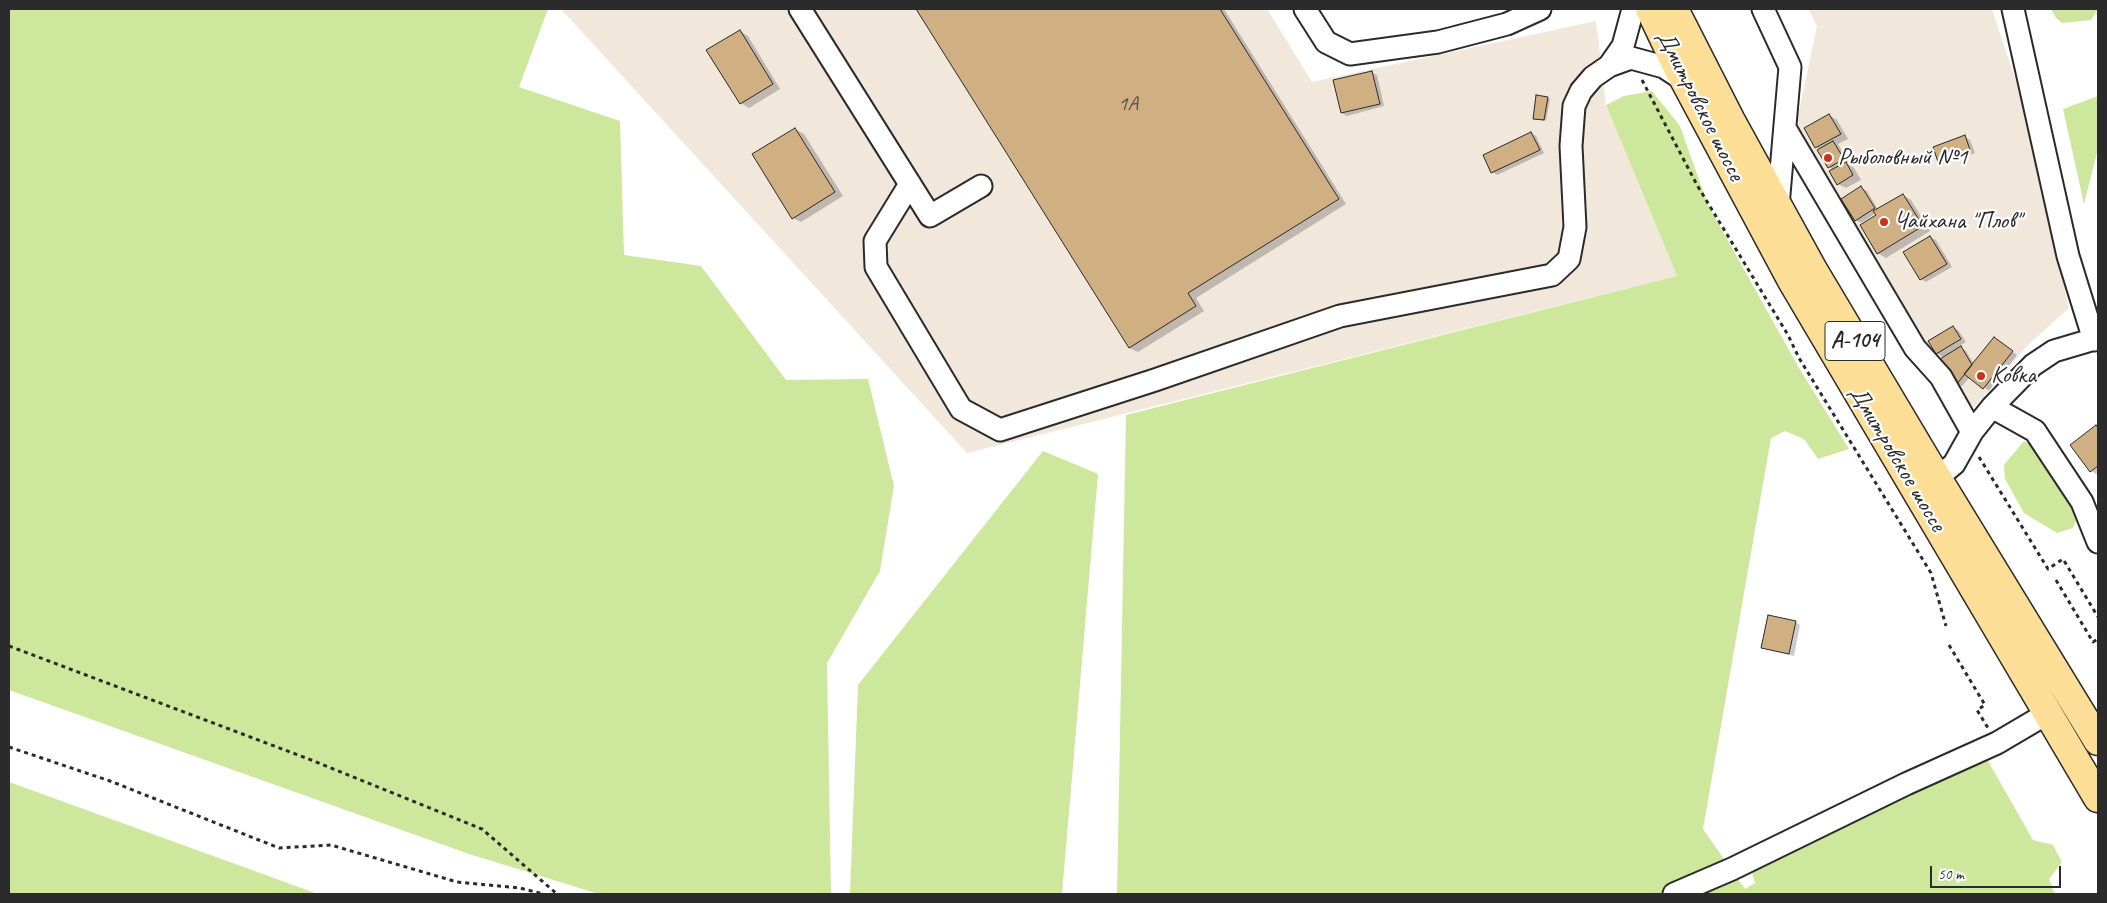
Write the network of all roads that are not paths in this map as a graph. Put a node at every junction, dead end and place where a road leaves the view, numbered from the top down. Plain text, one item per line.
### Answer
1 (800, 9) edge
2 (1305, 9) edge
3 (1540, 9) edge
4 (1633, 9) edge
5 (1650, 9) edge
6 (1674, 9) edge
7 (1763, 9) edge
8 (2013, 9) edge
9 (1609, 66) junction
10 (1685, 81) junction
11 (1784, 128) junction
12 (910, 184) junction
13 (981, 186) dead end
14 (1778, 206) junction
15 (2096, 339) edge
16 (1992, 407) junction
17 (1970, 435) junction
18 (1937, 478) junction
19 (2098, 542) edge
20 (2048, 713) junction
21 (2098, 741) edge
22 (2098, 798) edge
23 (1674, 894) edge

1 - 12 street
2 - 3 street
4 - 9 street
5 - 10 highway, Дмитровское шоссе / А-104
6 - 14 highway, Дмитровское шоссе / А-104
7 - 11 street
8 - 15 street
9 - 10 street
9 - 12 street
10 - 20 highway, Дмитровское шоссе / А-104
11 - 14 street
11 - 17 street
12 - 13 street
14 - 18 highway, Дмитровское шоссе / А-104
15 - 16 street
16 - 17 street
16 - 19 street
17 - 18 street
18 - 21 highway, Дмитровское шоссе / А-104
20 - 22 highway, Дмитровское шоссе / А-104
20 - 23 street

